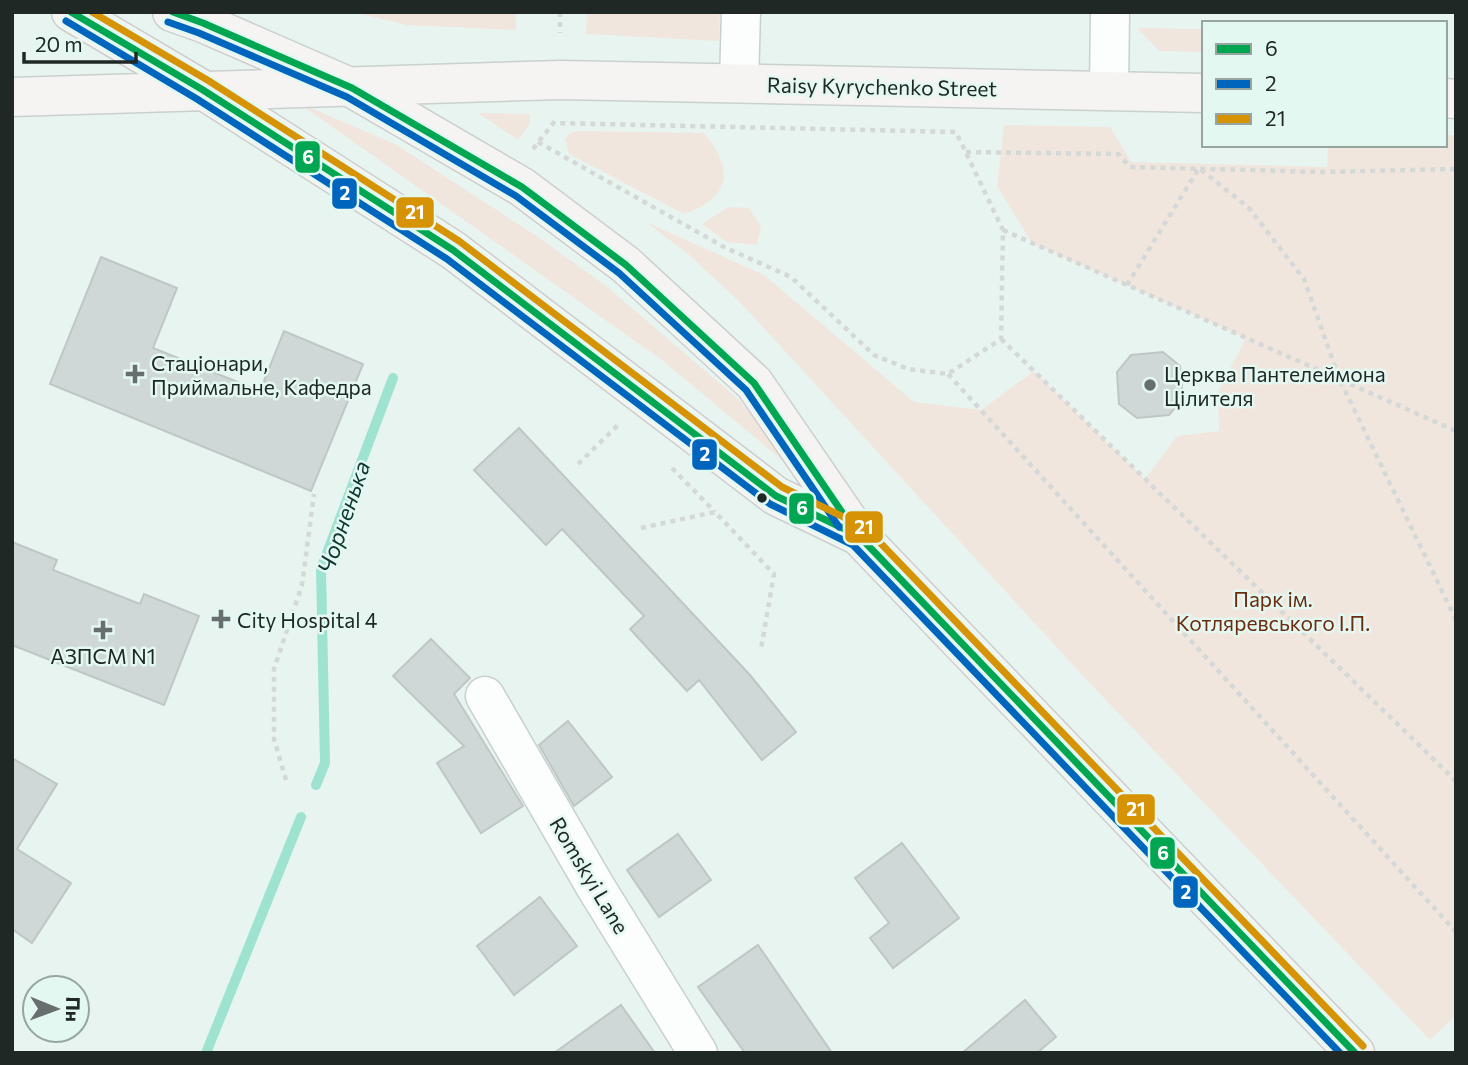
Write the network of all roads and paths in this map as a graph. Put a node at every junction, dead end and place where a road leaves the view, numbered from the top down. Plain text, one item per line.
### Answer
1 (71, 12) edge
2 (172, 12) edge
3 (559, 12) edge
4 (741, 12) edge
5 (1110, 12) edge
6 (559, 33) dead end
7 (739, 83) junction
8 (352, 88) junction
9 (204, 90) junction
10 (1109, 91) junction
11 (1202, 93) edge
12 (12, 97) edge
13 (560, 97) junction
14 (554, 122) junction
15 (538, 142) junction
16 (533, 149) dead end
17 (966, 152) junction
18 (1199, 169) junction
19 (1456, 169) edge
20 (1003, 230) junction
21 (1127, 285) junction
22 (1001, 339) junction
23 (948, 374) junction
24 (1339, 378) junction
25 (624, 419) dead end
26 (1456, 430) edge
27 (578, 464) dead end
28 (669, 465) dead end
29 (314, 494) dead end
30 (715, 512) junction
31 (641, 528) dead end
32 (859, 536) junction
33 (1456, 620) edge
34 (761, 649) dead end
35 (485, 696) dead end
36 (286, 780) dead end
37 (1456, 781) edge
38 (1456, 932) edge
39 (698, 1053) edge
40 (1355, 1053) edge

1 - 9 main road
2 - 8 main road
3 - 6 path
4 - 7 street
5 - 10 street
7 - 10 main road, Raisy Kyrychenko Street
7 - 13 main road, Raisy Kyrychenko Street
8 - 9 main road, Raisy Kyrychenko Street
8 - 13 main road, Raisy Kyrychenko Street
8 - 32 main road
9 - 12 main road, Raisy Kyrychenko Street
9 - 32 main road
10 - 11 main road, Raisy Kyrychenko Street
13 - 14 path
14 - 15 path
14 - 17 path
15 - 16 path
15 - 23 path
17 - 18 path
17 - 20 path
18 - 19 path
18 - 21 path
18 - 24 path
20 - 21 path
20 - 22 path
21 - 24 path
22 - 23 path
22 - 37 path
23 - 38 path
24 - 26 path
24 - 33 path
25 - 27 path
28 - 30 path
29 - 36 path
30 - 31 path
30 - 34 path
32 - 40 main road
35 - 39 street, Romskyi Lane

